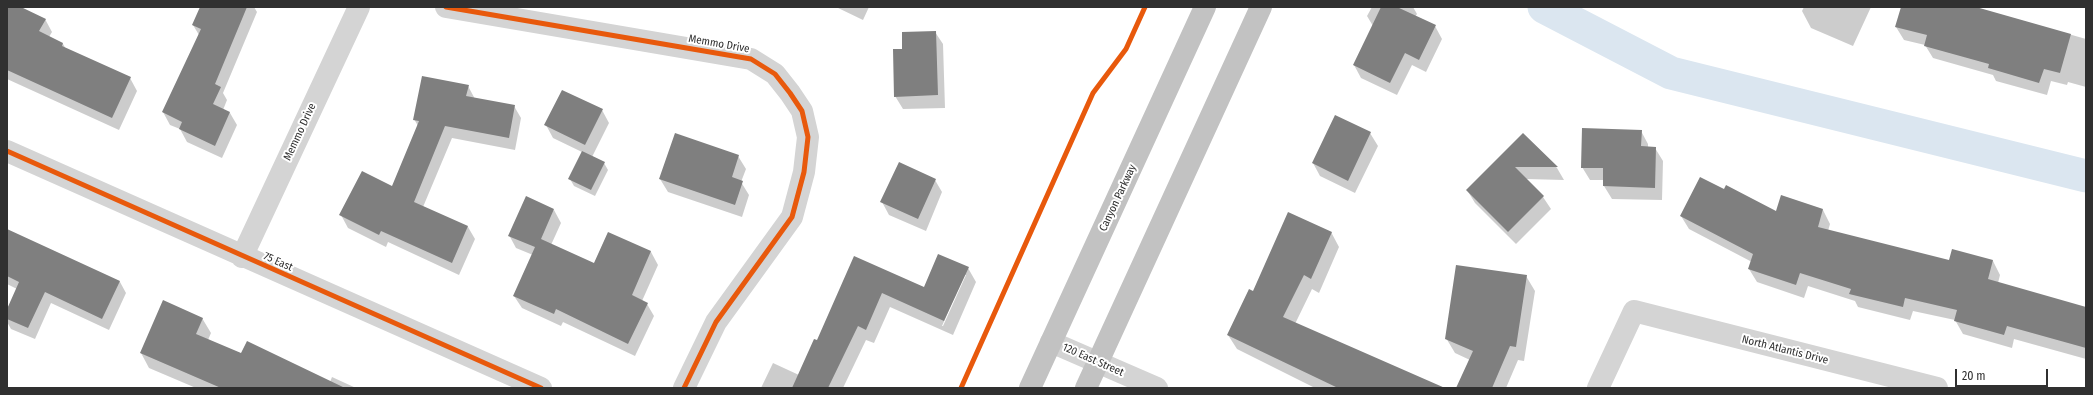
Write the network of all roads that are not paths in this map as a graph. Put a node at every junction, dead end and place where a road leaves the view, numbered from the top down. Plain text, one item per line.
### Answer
1 (358, 7) edge
2 (446, 7) edge
3 (1206, 7) edge
4 (1261, 7) edge
5 (7, 151) edge
6 (242, 257) junction
7 (1051, 342) junction
8 (1098, 362) junction
9 (541, 388) edge
10 (684, 388) edge
11 (1030, 388) edge
12 (1086, 388) edge
13 (1157, 388) edge
14 (1598, 388) edge
15 (1937, 388) edge

1 - 6 street, Memmo Drive
2 - 10 street, Memmo Drive
3 - 7 highway, Canyon Parkway
4 - 8 highway
5 - 6 street, 75 East
6 - 9 street, 75 East
7 - 8 street, 120 East Street
7 - 11 highway, Canyon Parkway
8 - 12 highway
8 - 13 street, 120 East Street
14 - 15 street, North Atlantis Drive

